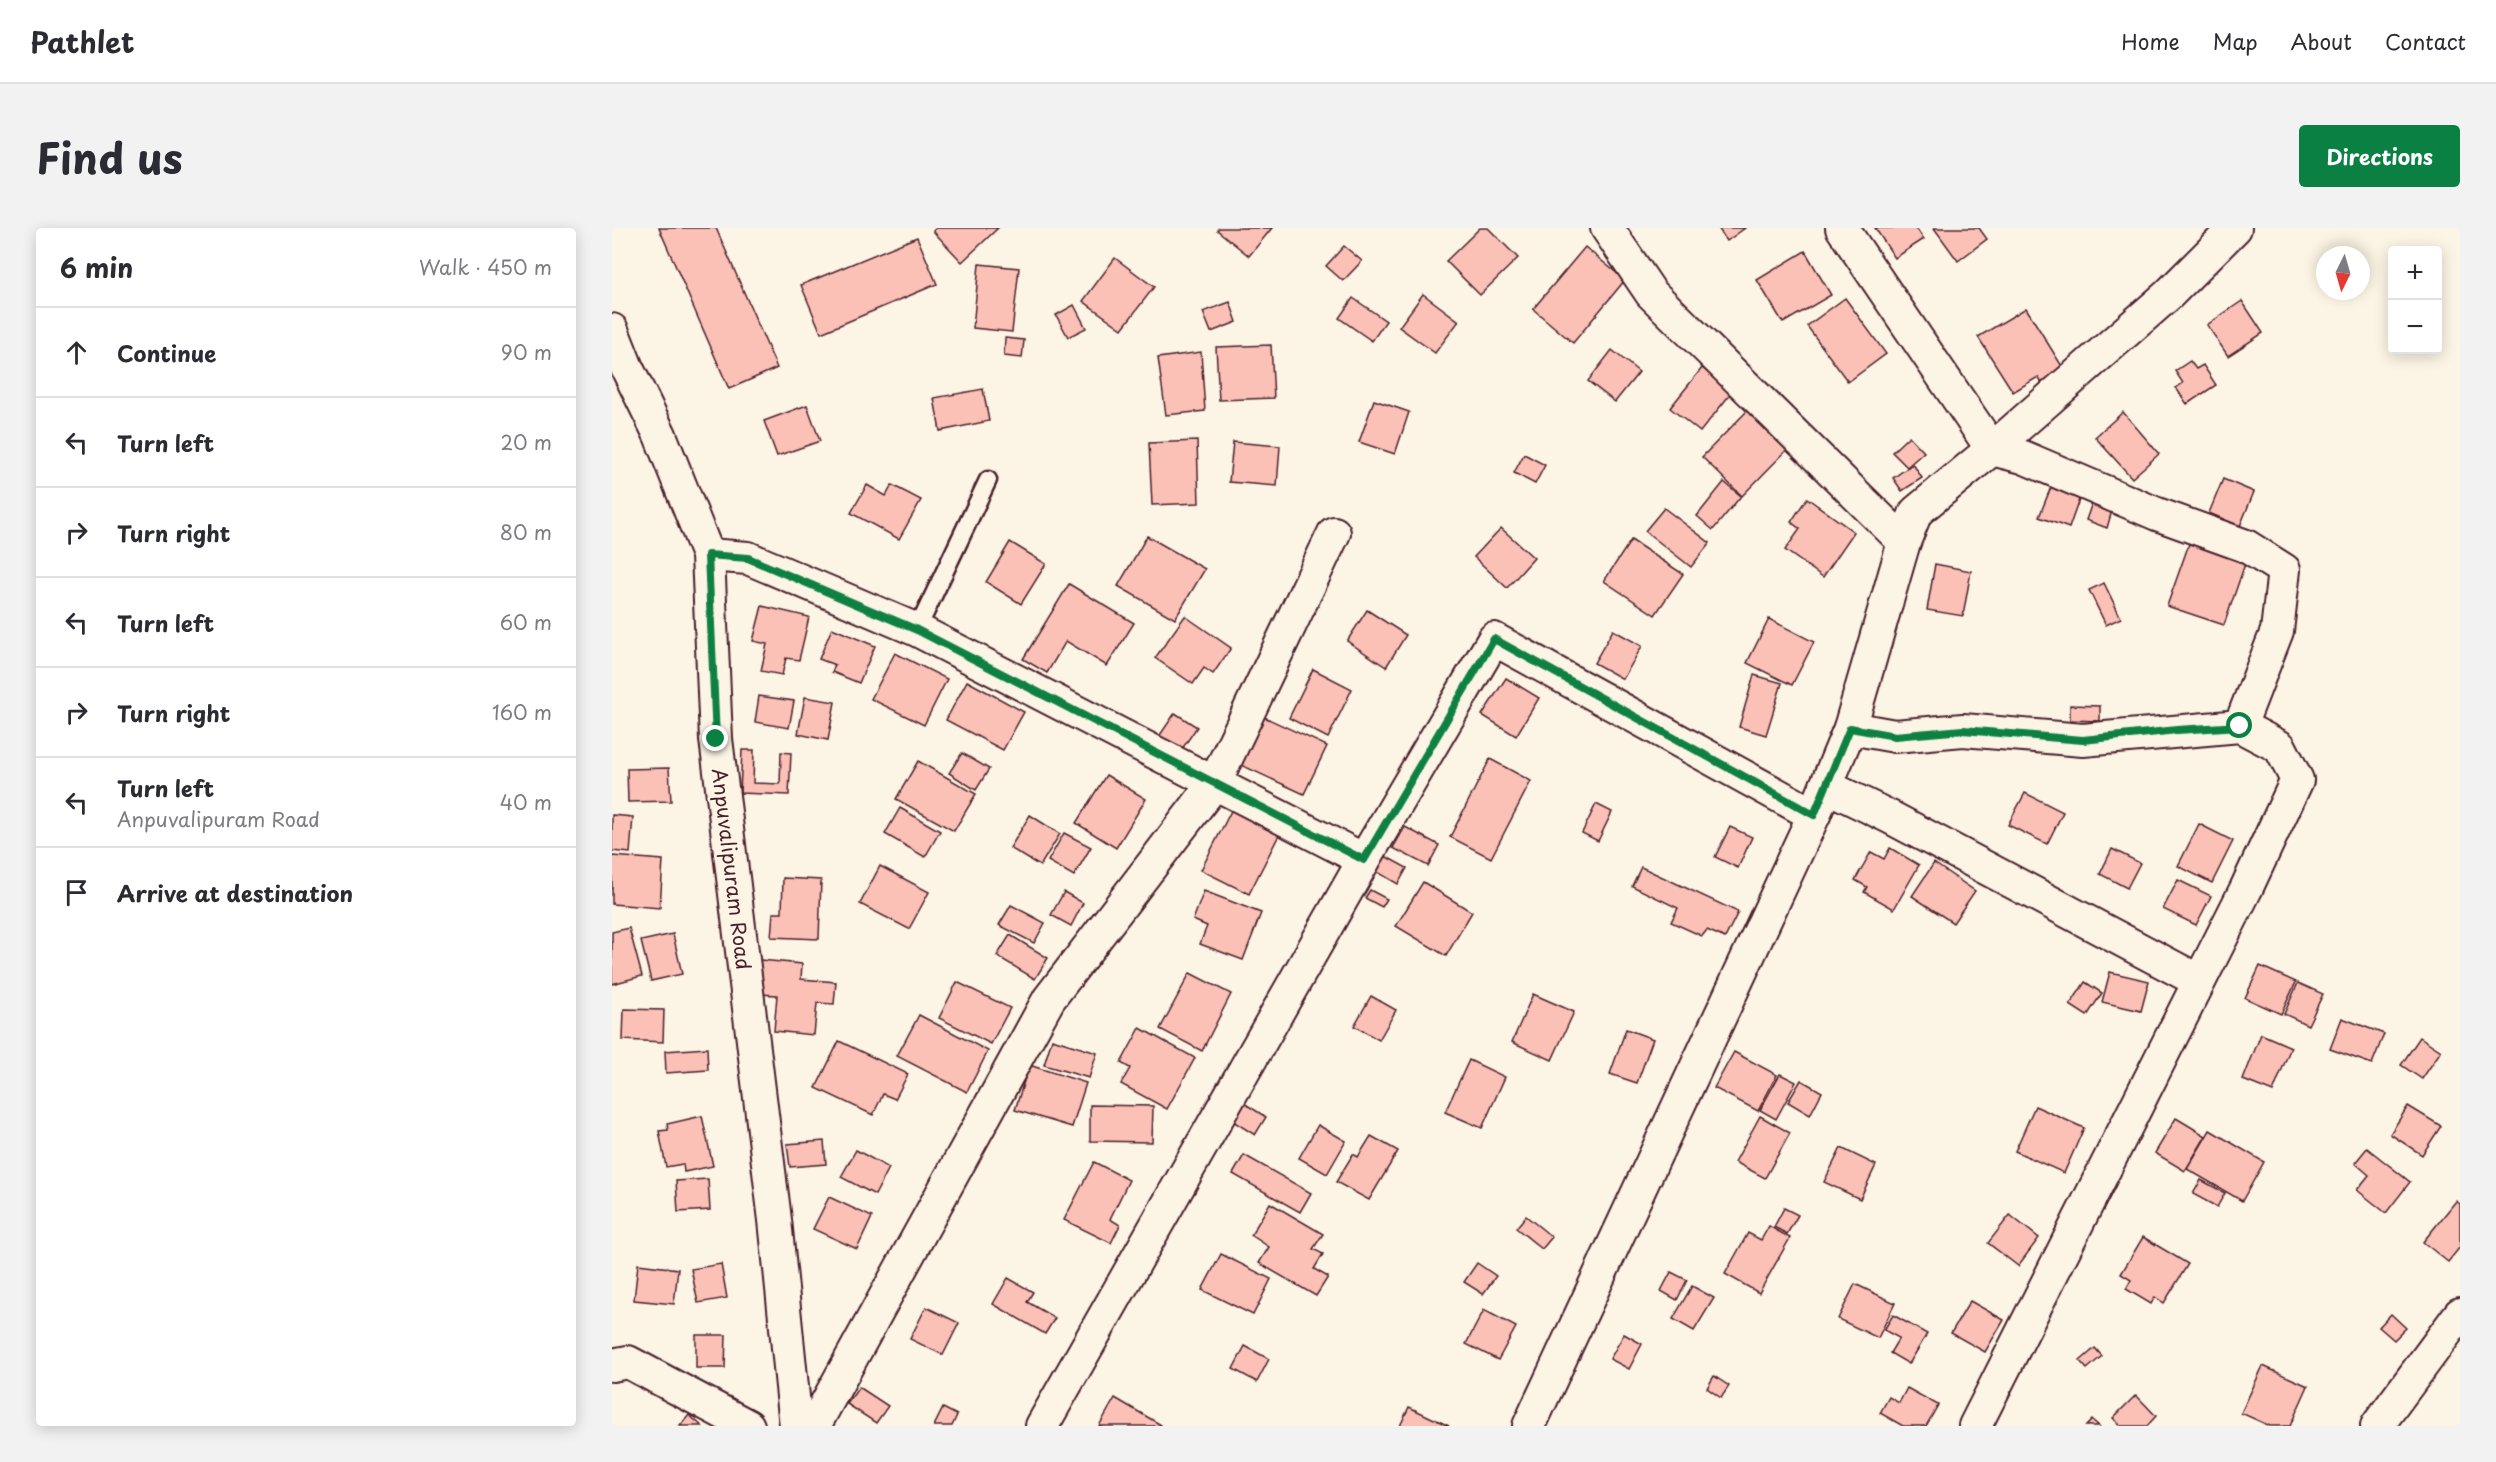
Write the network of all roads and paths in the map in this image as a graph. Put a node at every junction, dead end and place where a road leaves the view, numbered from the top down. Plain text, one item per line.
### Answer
1 (1607, 228) edge
2 (1842, 228) edge
3 (2235, 228) edge
4 (612, 330) edge
5 (619, 370) edge
6 (1992, 449) junction
7 (988, 480) dead end
8 (1334, 533) dead end
9 (1904, 542) junction
10 (708, 555) junction
11 (917, 630) junction
12 (2240, 726) junction
13 (1850, 728) junction
14 (1214, 784) junction
15 (1826, 786) junction
16 (1814, 815) junction
17 (1364, 860) junction
18 (2199, 981) junction
19 (2460, 1314) edge
20 (612, 1365) edge
21 (748, 1426) edge
22 (796, 1426) edge
23 (814, 1426) edge
24 (1042, 1426) edge
25 (1529, 1426) edge
26 (1975, 1426) edge
27 (2377, 1426) edge

1 - 9 street
2 - 6 street
3 - 6 street
4 - 5 street, Anpuvalipuram Road
5 - 10 street, Anpuvalipuram Road
6 - 9 street
6 - 12 street
7 - 11 lane
8 - 14 street
9 - 13 street
10 - 11 street
10 - 22 street, Anpuvalipuram Road
11 - 14 street
12 - 13 street
12 - 18 street
13 - 15 street
14 - 17 street
14 - 23 street
15 - 16 street
15 - 18 street
16 - 17 street
16 - 25 street
17 - 24 street
18 - 26 street
19 - 27 street
20 - 21 street

